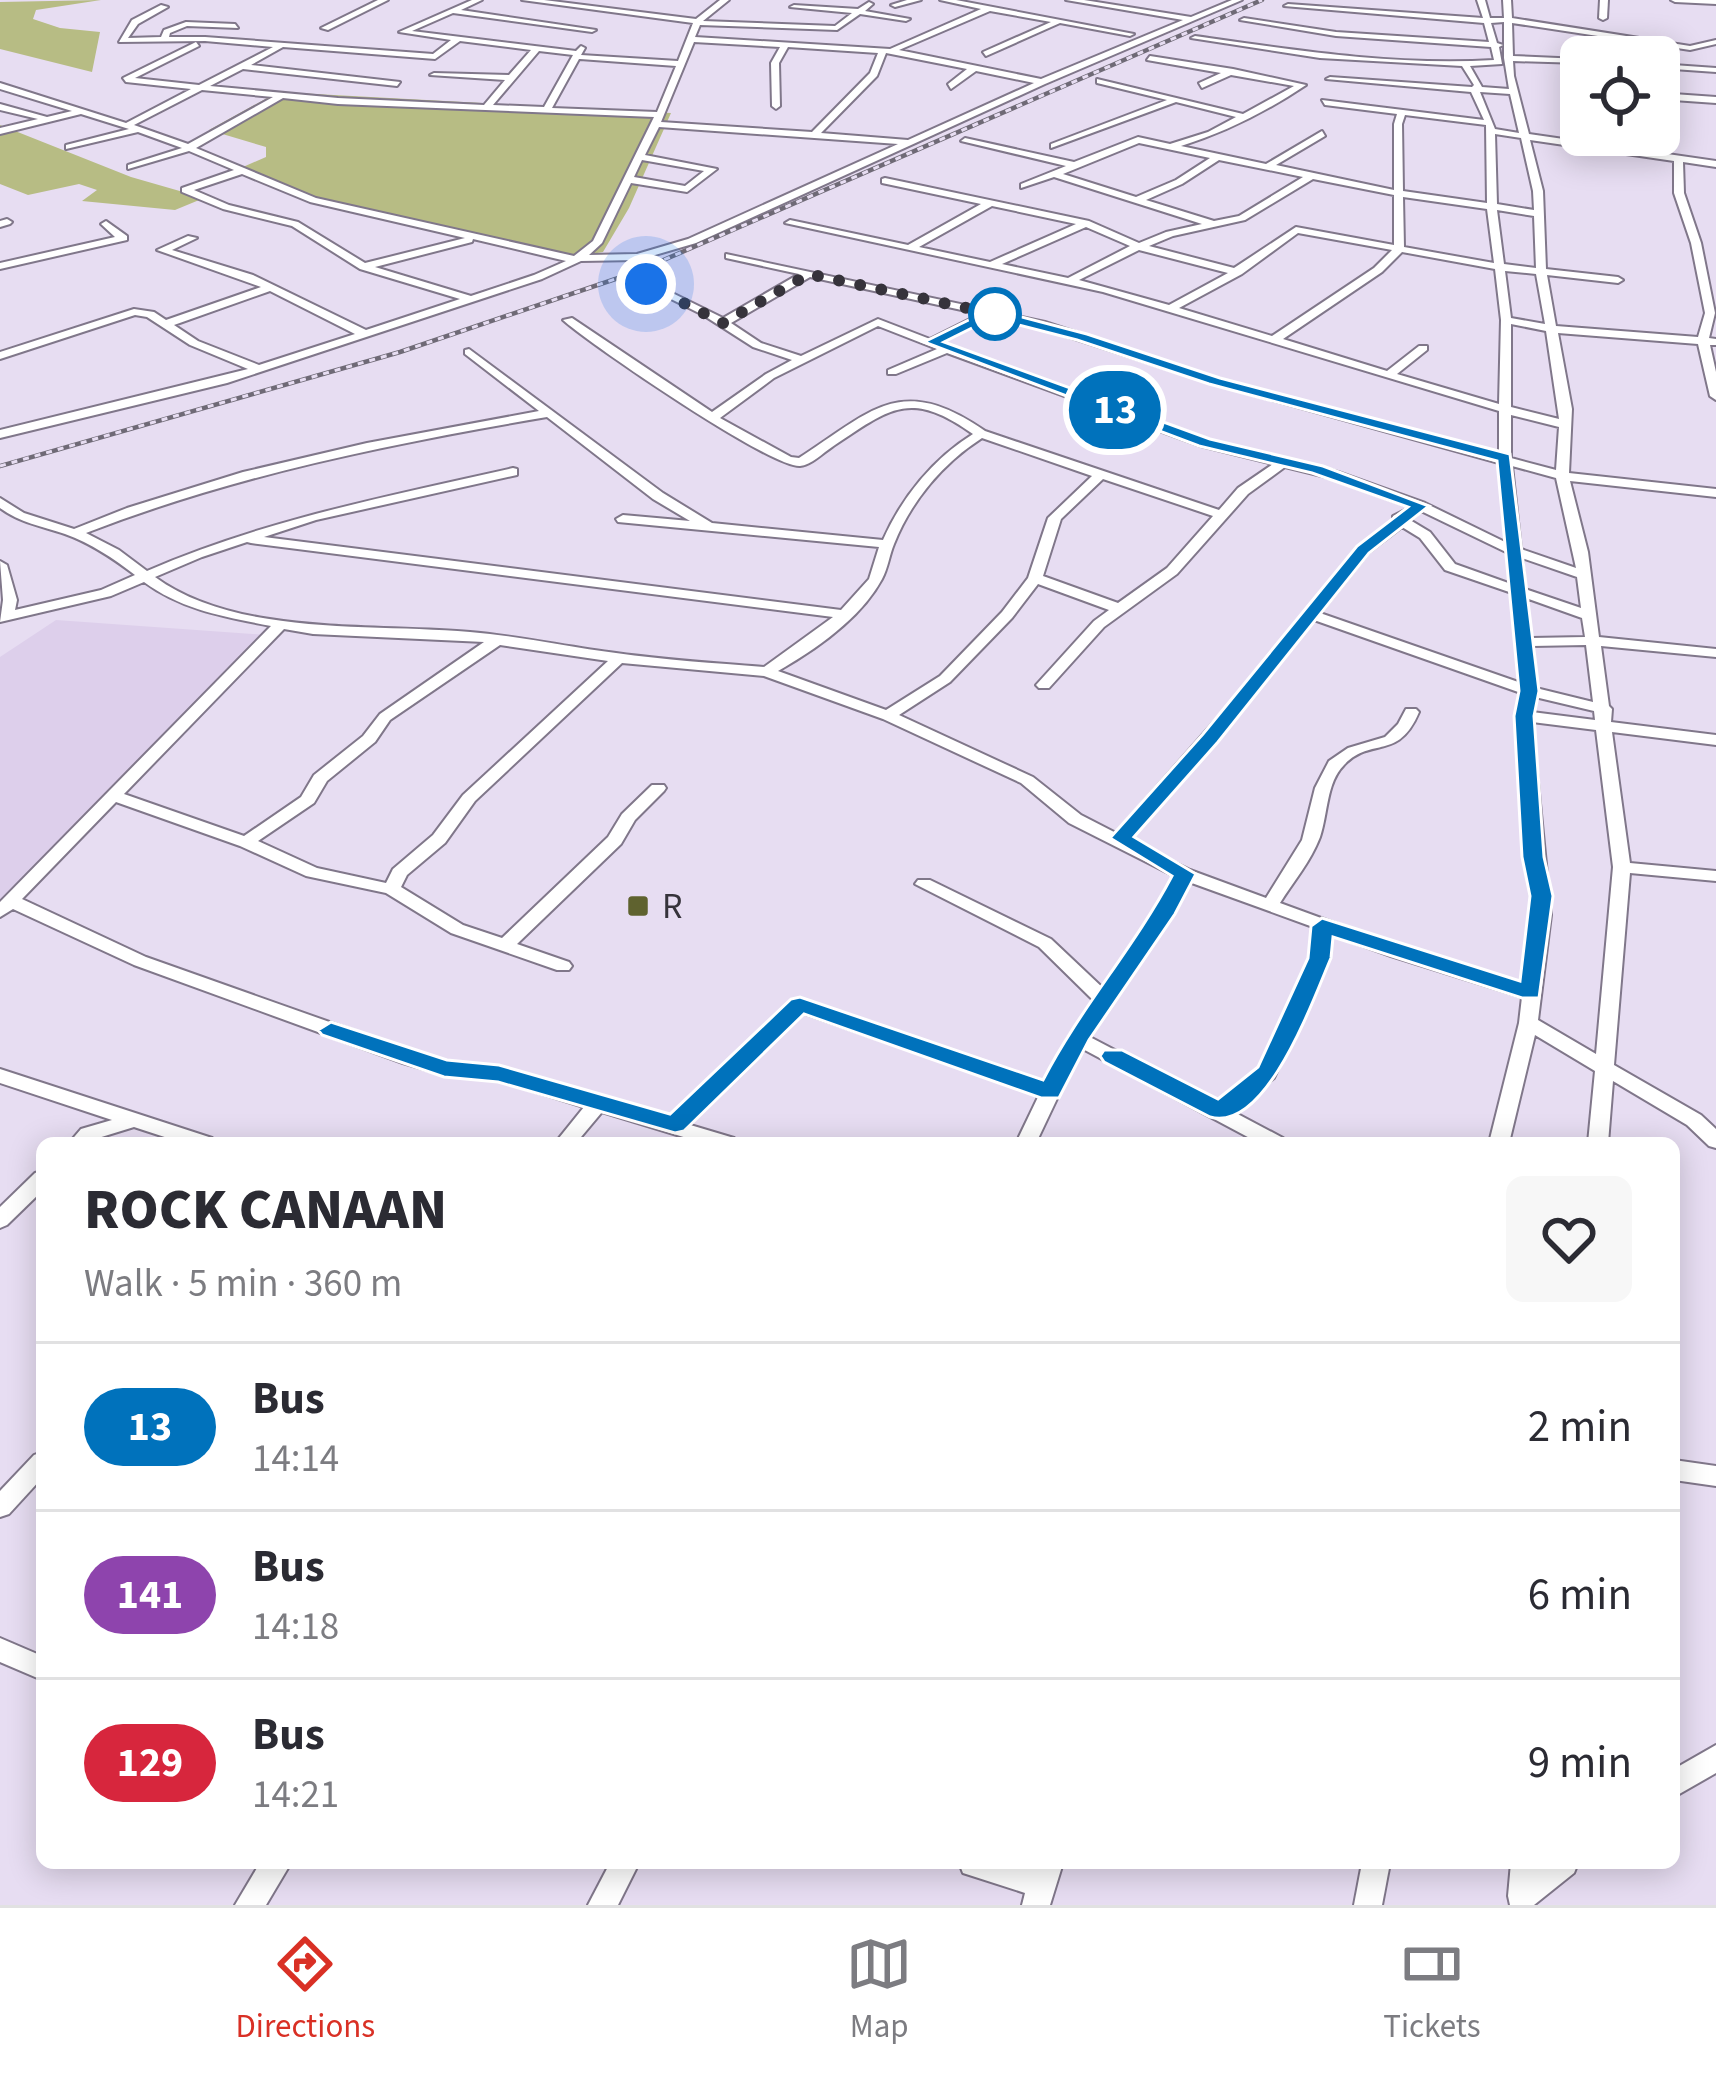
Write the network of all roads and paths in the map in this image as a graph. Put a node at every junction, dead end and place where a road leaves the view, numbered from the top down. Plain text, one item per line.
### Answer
1 (384, 0) edge
2 (478, 0) edge
3 (526, 0) edge
4 (631, 0) edge
5 (725, 0) edge
6 (917, 0) edge
7 (944, 0) edge
8 (1070, 0) edge
9 (1222, 0) edge
10 (1380, 0) edge
11 (1481, 0) edge
12 (1507, 0) edge
13 (1604, 0) edge
14 (1676, 0) edge
15 (1236, 1) edge
16 (1716, 2) edge
17 (555, 4) junction
18 (869, 4) dead end
19 (895, 5) dead end
20 (1024, 6) dead end
21 (1288, 6) dead end
22 (164, 7) dead end
23 (794, 8) dead end
24 (990, 8) junction
25 (452, 10) junction
26 (611, 11) junction
27 (860, 12) junction
28 (1009, 12) junction
29 (628, 13) junction
30 (1683, 14) dead end
31 (1383, 15) junction
32 (1603, 18) dead end
33 (906, 19) dead end
34 (1191, 19) junction
35 (523, 20) junction
36 (1244, 20) dead end
37 (1484, 20) junction
38 (1510, 20) junction
39 (698, 21) junction
40 (1059, 21) junction
41 (235, 26) dead end
42 (325, 28) dead end
43 (592, 30) junction
44 (1130, 34) dead end
45 (459, 38) junction
46 (1195, 38) dead end
47 (205, 39) junction
48 (692, 39) junction
49 (164, 40) junction
50 (786, 44) junction
51 (283, 45) junction
52 (1716, 46) edge
53 (536, 49) junction
54 (1504, 50) junction
55 (887, 51) junction
56 (986, 54) dead end
57 (578, 55) junction
58 (1150, 58) dead end
59 (1560, 58) edge
60 (679, 64) junction
61 (242, 66) junction
62 (1468, 66) junction
63 (1680, 67) edge
64 (974, 68) junction
65 (1716, 70) edge
66 (1233, 71) junction
67 (304, 72) junction
68 (434, 75) dead end
69 (513, 78) junction
70 (1330, 79) dead end
71 (1100, 81) dead end
72 (1042, 82) junction
73 (397, 84) dead end
74 (1512, 84) junction
75 (1202, 85) dead end
76 (0, 86) edge
77 (950, 86) dead end
78 (1680, 86) edge
79 (200, 87) junction
80 (1716, 87) edge
81 (1474, 89) junction
82 (258, 94) junction
83 (281, 96) junction
84 (1680, 97) edge
85 (1177, 99) junction
86 (1716, 100) edge
87 (1325, 102) dead end
88 (776, 106) dead end
89 (0, 107) edge
90 (487, 107) junction
91 (548, 108) junction
92 (87, 110) junction
93 (1402, 112) junction
94 (733, 116) dead end
95 (1246, 118) junction
96 (47, 119) junction
97 (658, 119) junction
98 (128, 125) junction
99 (1489, 127) junction
100 (140, 129) junction
101 (727, 129) junction
102 (0, 131) edge
103 (815, 134) junction
104 (1322, 134) dead end
105 (1524, 135) junction
106 (965, 141) dead end
107 (911, 142) junction
108 (1054, 146) dead end
109 (69, 147) dead end
110 (1167, 147) junction
111 (187, 148) junction
112 (638, 157) junction
113 (1216, 158) junction
114 (1678, 158) junction
115 (1074, 164) junction
116 (1716, 164) edge
117 (131, 167) dead end
118 (1265, 168) junction
119 (244, 170) junction
120 (1054, 173) junction
121 (1305, 178) junction
122 (627, 179) junction
123 (885, 181) dead end
124 (1024, 186) dead end
125 (294, 194) junction
126 (1401, 194) junction
127 (1137, 200) junction
128 (992, 202) junction
129 (1492, 206) junction
130 (249, 209) junction
131 (1537, 213) junction
132 (1309, 214) dead end
133 (790, 223) dead end
134 (106, 224) dead end
135 (1086, 224) junction
136 (1215, 224) junction
137 (1296, 230) junction
138 (192, 238) dead end
139 (473, 239) junction
140 (1141, 247) junction
141 (910, 248) junction
142 (1399, 249) junction
143 (730, 256) dead end
144 (577, 259) junction
145 (992, 265) junction
146 (0, 266) edge
147 (364, 267) junction
148 (1502, 267) junction
149 (1541, 271) junction
150 (1238, 272) junction
151 (809, 274) junction
152 (1618, 280) dead end
153 (1070, 281) junction
154 (646, 284) dead end
155 (269, 288) junction
156 (471, 299) junction
157 (1171, 308) junction
158 (991, 313) junction
159 (568, 320) dead end
160 (1506, 320) junction
161 (723, 323) junction
162 (165, 324) junction
163 (1553, 329) junction
164 (367, 335) junction
165 (1276, 339) junction
166 (1710, 341) edge
167 (932, 342) junction
168 (1423, 348) dead end
169 (947, 349) junction
170 (470, 352) dead end
171 (1, 353) edge
172 (799, 359) junction
173 (260, 370) junction
174 (892, 372) dead end
175 (1390, 374) junction
176 (1716, 396) edge
177 (1503, 410) junction
178 (548, 413) junction
179 (712, 418) junction
180 (1568, 425) junction
181 (0, 434) edge
182 (981, 434) junction
183 (1504, 458) junction
184 (1282, 463) junction
185 (513, 472) dead end
186 (1099, 476) junction
187 (1562, 476) junction
188 (1716, 493) edge
189 (0, 502) edge
190 (1420, 506) junction
191 (1222, 515) junction
192 (623, 519) dead end
193 (1398, 519) junction
194 (707, 526) junction
195 (75, 533) junction
196 (251, 539) junction
197 (887, 544) junction
198 (1514, 551) junction
199 (1581, 552) junction
200 (1543, 562) junction
201 (0, 566) edge
202 (1581, 574) junction
203 (147, 577) junction
204 (1035, 578) junction
205 (1517, 594) junction
206 (1118, 608) junction
207 (840, 614) junction
208 (1312, 615) junction
209 (1591, 616) junction
210 (4, 617) edge
211 (280, 624) junction
212 (496, 641) junction
213 (1592, 641) junction
214 (1524, 642) junction
215 (1716, 653) edge
216 (619, 658) junction
217 (766, 672) junction
218 (1044, 686) dead end
219 (1529, 691) junction
220 (1411, 712) dead end
221 (888, 716) junction
222 (1524, 716) junction
223 (1604, 717) junction
224 (1716, 740) edge
225 (658, 788) dead end
226 (112, 795) junction
227 (1121, 838) junction
228 (246, 842) junction
229 (1622, 867) junction
230 (1184, 874) junction
231 (1716, 876) edge
232 (396, 881) junction
233 (924, 884) dead end
234 (6, 906) edge
235 (1269, 906) junction
236 (1322, 926) junction
237 (503, 947) junction
238 (563, 966) dead end
239 (1531, 993) junction
240 (1106, 1000) junction
241 (1528, 1023) junction
242 (1077, 1038) junction
243 (1608, 1069) junction
244 (0, 1076) edge
245 (1050, 1092) junction
246 (598, 1103) junction
247 (1220, 1111) junction
248 (135, 1120) junction
249 (675, 1124) junction
250 (85, 1137) edge
251 (187, 1137) edge
252 (571, 1137) edge
253 (711, 1137) edge
254 (1030, 1137) edge
255 (1266, 1137) edge
256 (1500, 1137) edge
257 (1599, 1137) edge
258 (1716, 1141) edge
259 (36, 1184) edge
260 (0, 1220) edge
261 (36, 1468) edge
262 (1680, 1471) edge
263 (1716, 1476) edge
264 (0, 1507) edge
265 (0, 1650) edge
266 (36, 1666) edge
267 (1716, 1758) edge
268 (1680, 1780) edge
269 (273, 1869) edge
270 (622, 1869) edge
271 (993, 1869) edge
272 (1375, 1869) edge
273 (1525, 1869) edge
274 (1557, 1869) edge
275 (1042, 1884) edge
276 (1522, 1900) edge
277 (249, 1905) edge
278 (602, 1905) edge
279 (1368, 1905) edge

1 - 42 street
2 - 25 street
3 - 17 street
4 - 26 street
5 - 39 street
6 - 19 street
7 - 24 street
8 - 34 street
9 - 15 street
10 - 31 street
11 - 37 street
12 - 38 street
13 - 32 street
14 - 16 street
14 - 30 street
15 - 34 street
17 - 26 street
17 - 35 street
18 - 27 street
20 - 28 street
21 - 31 street
22 - 49 street
23 - 27 street
24 - 28 street
24 - 55 street
25 - 35 street
25 - 45 street
26 - 29 street
27 - 33 street
27 - 39 street
28 - 40 street
29 - 39 street
29 - 43 street
31 - 37 street
34 - 72 street
35 - 43 street
36 - 54 street
37 - 38 street
37 - 54 street
38 - 52 street
38 - 54 street
39 - 48 street
40 - 44 street
40 - 56 street
41 - 49 street
43 - 57 street
45 - 51 street
45 - 53 street
46 - 62 street
47 - 49 street
47 - 51 street
47 - 79 street
48 - 50 street
48 - 60 street
50 - 55 street
50 - 88 street
51 - 61 street
53 - 57 street
53 - 69 street
54 - 59 street
54 - 62 street
54 - 74 street
55 - 64 street
55 - 103 street
57 - 60 street
57 - 91 street
58 - 66 street
60 - 97 street
61 - 67 street
61 - 79 street
62 - 74 street
62 - 81 street
63 - 65 street
64 - 72 street
64 - 77 street
66 - 75 street
66 - 95 street
67 - 73 street
67 - 82 street
68 - 69 street
69 - 90 street
70 - 81 street
71 - 85 street
72 - 107 street
74 - 81 street
74 - 105 street
76 - 92 street
78 - 80 street
79 - 82 street
79 - 98 street
81 - 99 street
82 - 83 street
83 - 90 street
83 - 111 street
84 - 86 street
85 - 95 street
85 - 108 street
87 - 93 street
89 - 96 street
90 - 91 street
91 - 97 street
92 - 96 street
92 - 98 street
93 - 99 street
93 - 126 street
94 - 101 street
95 - 110 street
96 - 102 street
97 - 101 street
97 - 112 street
98 - 100 street
99 - 105 street
99 - 129 street
100 - 109 street
100 - 111 street
101 - 103 street
103 - 107 street
104 - 118 street
105 - 114 street
105 - 131 street
106 - 115 street
107 - 144 street
110 - 113 street
110 - 115 street
111 - 117 street
111 - 119 street
112 - 122 street
112 - 122 street
113 - 118 street
113 - 127 street
114 - 116 street
114 - 166 street
115 - 120 street
118 - 121 street
119 - 125 street
119 - 130 street
120 - 124 street
120 - 127 street
121 - 126 street
121 - 136 street
122 - 144 street
123 - 128 street
125 - 130 street
125 - 139 street
126 - 129 street
126 - 142 street
127 - 136 street
128 - 135 street
128 - 141 street
129 - 131 street
129 - 148 street
130 - 147 street
131 - 149 street
132 - 137 street
133 - 141 street
134 - 146 street
135 - 140 street
135 - 145 street
136 - 140 street
137 - 142 street
137 - 150 street
138 - 155 street
139 - 144 street
139 - 147 street
140 - 150 street
140 - 153 street
141 - 145 street
142 - 148 street
142 - 165 street
143 - 151 street
144 - 156 street
145 - 153 street
147 - 156 street
148 - 149 street
148 - 160 street
149 - 152 street
149 - 163 street
150 - 157 street
151 - 158 street
151 - 161 street
153 - 157 street
154 - 161 street
155 - 162 street
155 - 164 street
156 - 164 street
157 - 165 street
158 - 167 street
158 - 183 street
159 - 179 street
160 - 163 street
160 - 177 street
161 - 172 street
162 - 171 street
162 - 173 street
163 - 166 street
163 - 180 street
164 - 173 street
165 - 175 street
166 - 176 street
167 - 169 street
167 - 172 street
168 - 175 street
169 - 174 street
169 - 184 street
170 - 178 street
172 - 179 street
173 - 181 street
175 - 177 street
177 - 180 street
177 - 183 street
178 - 194 street
178 - 195 street
179 - 182 street
180 - 187 street
182 - 186 street
182 - 197 street
183 - 187 street
183 - 198 street
184 - 190 street
184 - 191 street
185 - 196 street
186 - 191 street
186 - 204 street
187 - 188 street
187 - 199 street
189 - 195 street
190 - 193 street
190 - 198 street
191 - 206 street
192 - 194 street
193 - 205 street
193 - 208 street
194 - 197 street
195 - 203 street
196 - 203 street
196 - 207 street
197 - 207 street
198 - 200 street
198 - 205 street
199 - 200 street
199 - 202 street
200 - 202 street
201 - 210 street
202 - 209 street
203 - 210 street
203 - 211 street
204 - 206 street
204 - 221 street
205 - 209 street
205 - 214 street
206 - 218 street
207 - 217 street
208 - 219 street
208 - 227 street
209 - 213 street
211 - 212 street
211 - 226 street
212 - 216 street
212 - 228 street
213 - 214 street
213 - 215 street
213 - 223 street
214 - 219 street
216 - 217 street
216 - 232 street
217 - 221 street
219 - 222 street
219 - 223 street
220 - 235 street
221 - 227 street
222 - 223 street
222 - 239 street
223 - 224 street
223 - 229 street
225 - 237 street
226 - 228 street
226 - 234 street
227 - 230 street
228 - 232 street
229 - 231 street
229 - 243 street
230 - 235 street
230 - 240 street
232 - 237 street
233 - 240 street
234 - 246 street
235 - 236 street
236 - 239 street
236 - 247 street
237 - 238 street
239 - 241 street
240 - 242 street
241 - 243 street
241 - 256 street
242 - 245 street
242 - 247 street
243 - 257 street
243 - 258 street
244 - 248 street
245 - 249 street
245 - 254 street
246 - 249 street
246 - 252 street
247 - 255 street
248 - 250 street
248 - 251 street
249 - 253 street
259 - 260 street
261 - 264 street
262 - 263 street
265 - 266 street
267 - 268 street
269 - 277 street
270 - 278 street
271 - 275 street
272 - 279 street
273 - 276 street
274 - 276 street

